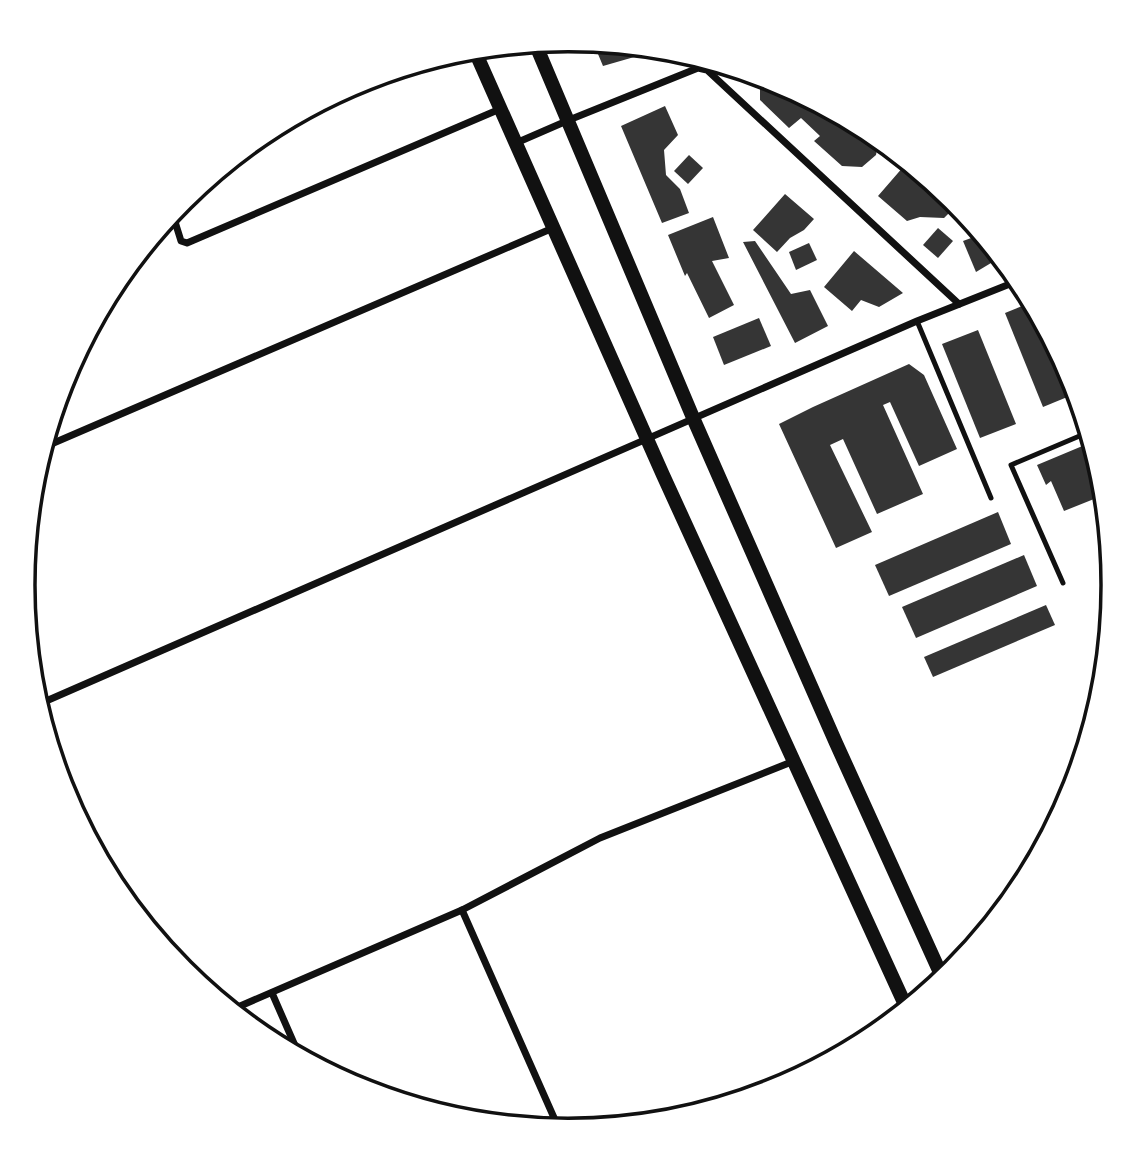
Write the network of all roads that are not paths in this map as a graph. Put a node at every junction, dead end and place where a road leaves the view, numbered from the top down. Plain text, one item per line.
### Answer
1 (539, 53) edge
2 (479, 60) edge
3 (698, 68) edge
4 (707, 70) edge
5 (501, 108) junction
6 (569, 120) junction
7 (516, 143) junction
8 (176, 224) edge
9 (553, 228) junction
10 (1008, 285) edge
11 (959, 304) junction
12 (917, 321) junction
13 (694, 420) junction
14 (1080, 436) edge
15 (648, 439) junction
16 (54, 443) edge
17 (991, 498) dead end
18 (1063, 583) dead end
19 (48, 700) edge
20 (794, 761) junction
21 (462, 910) junction
22 (938, 968) edge
23 (272, 993) junction
24 (902, 1000) edge
25 (241, 1006) edge
26 (293, 1042) edge
27 (554, 1118) edge

1 - 6 main road
2 - 5 main road
3 - 6 street
4 - 11 street
5 - 7 main road
5 - 8 street
6 - 7 street
6 - 13 main road
7 - 9 main road
9 - 15 main road
9 - 16 street
10 - 11 street
11 - 12 street
12 - 13 street
12 - 17 lane
13 - 15 street
13 - 22 main road
14 - 18 lane
15 - 19 street
15 - 20 main road
20 - 21 street
20 - 24 main road
21 - 23 street
21 - 27 street
23 - 25 street
23 - 26 street

